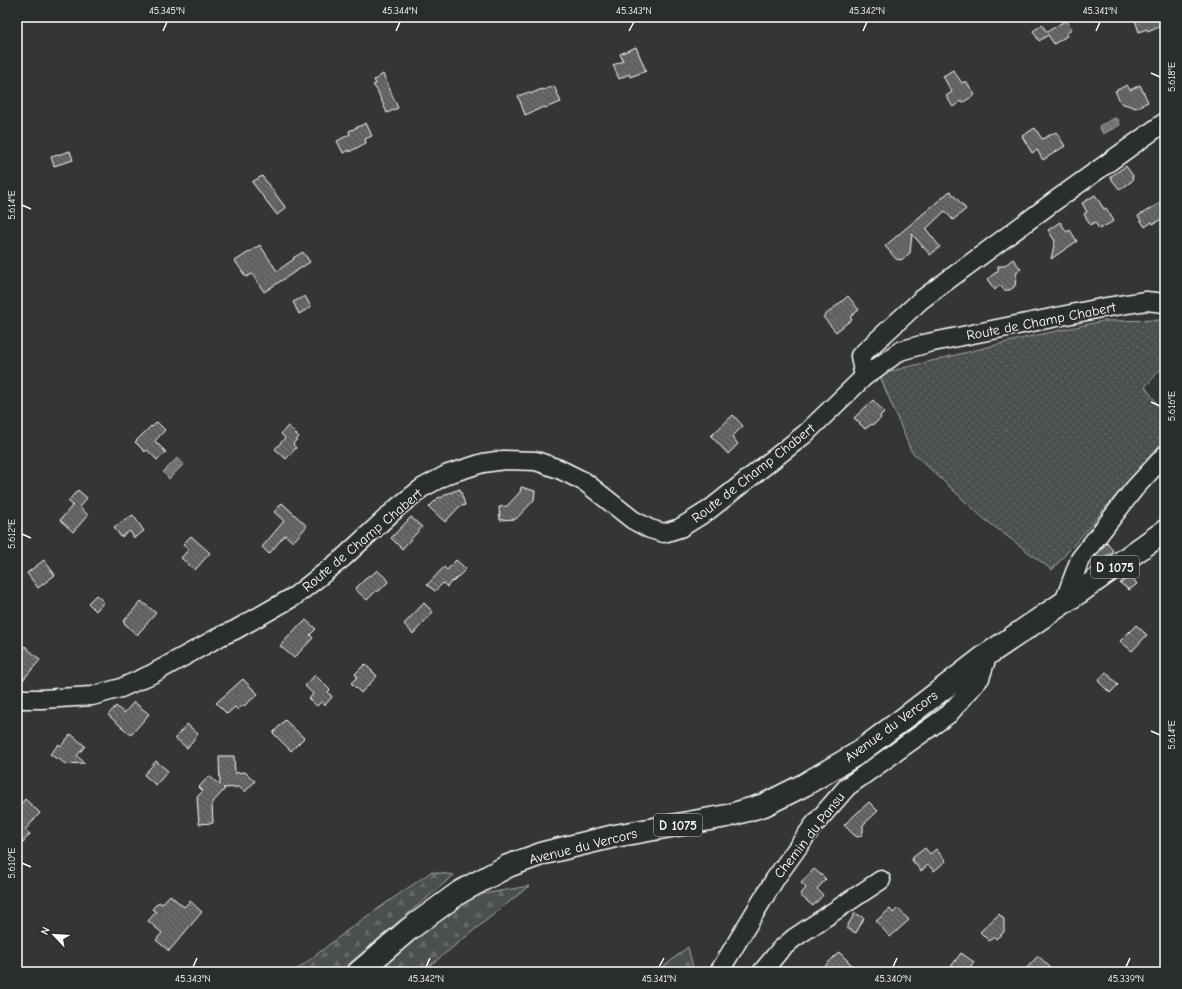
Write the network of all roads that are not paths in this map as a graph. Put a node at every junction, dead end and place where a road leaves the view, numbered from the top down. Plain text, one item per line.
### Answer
1 (1165, 122) edge
2 (1165, 303) edge
3 (864, 377) junction
4 (1165, 455) edge
5 (1165, 531) edge
6 (1064, 602) junction
7 (988, 654) junction
8 (17, 699) edge
9 (881, 880) dead end
10 (359, 972) edge
11 (719, 972) edge
12 (762, 972) edge

1 - 3 street
2 - 3 street, Route de Champ Chabert
3 - 8 street, Route de Champ Chabert
4 - 6 street
5 - 6 main road, D 1075
6 - 7 main road, Avenue du Vercors / D 1075
7 - 10 main road, Avenue du Vercors / D 1075
7 - 11 street, Chemin du Pansu
9 - 12 street

